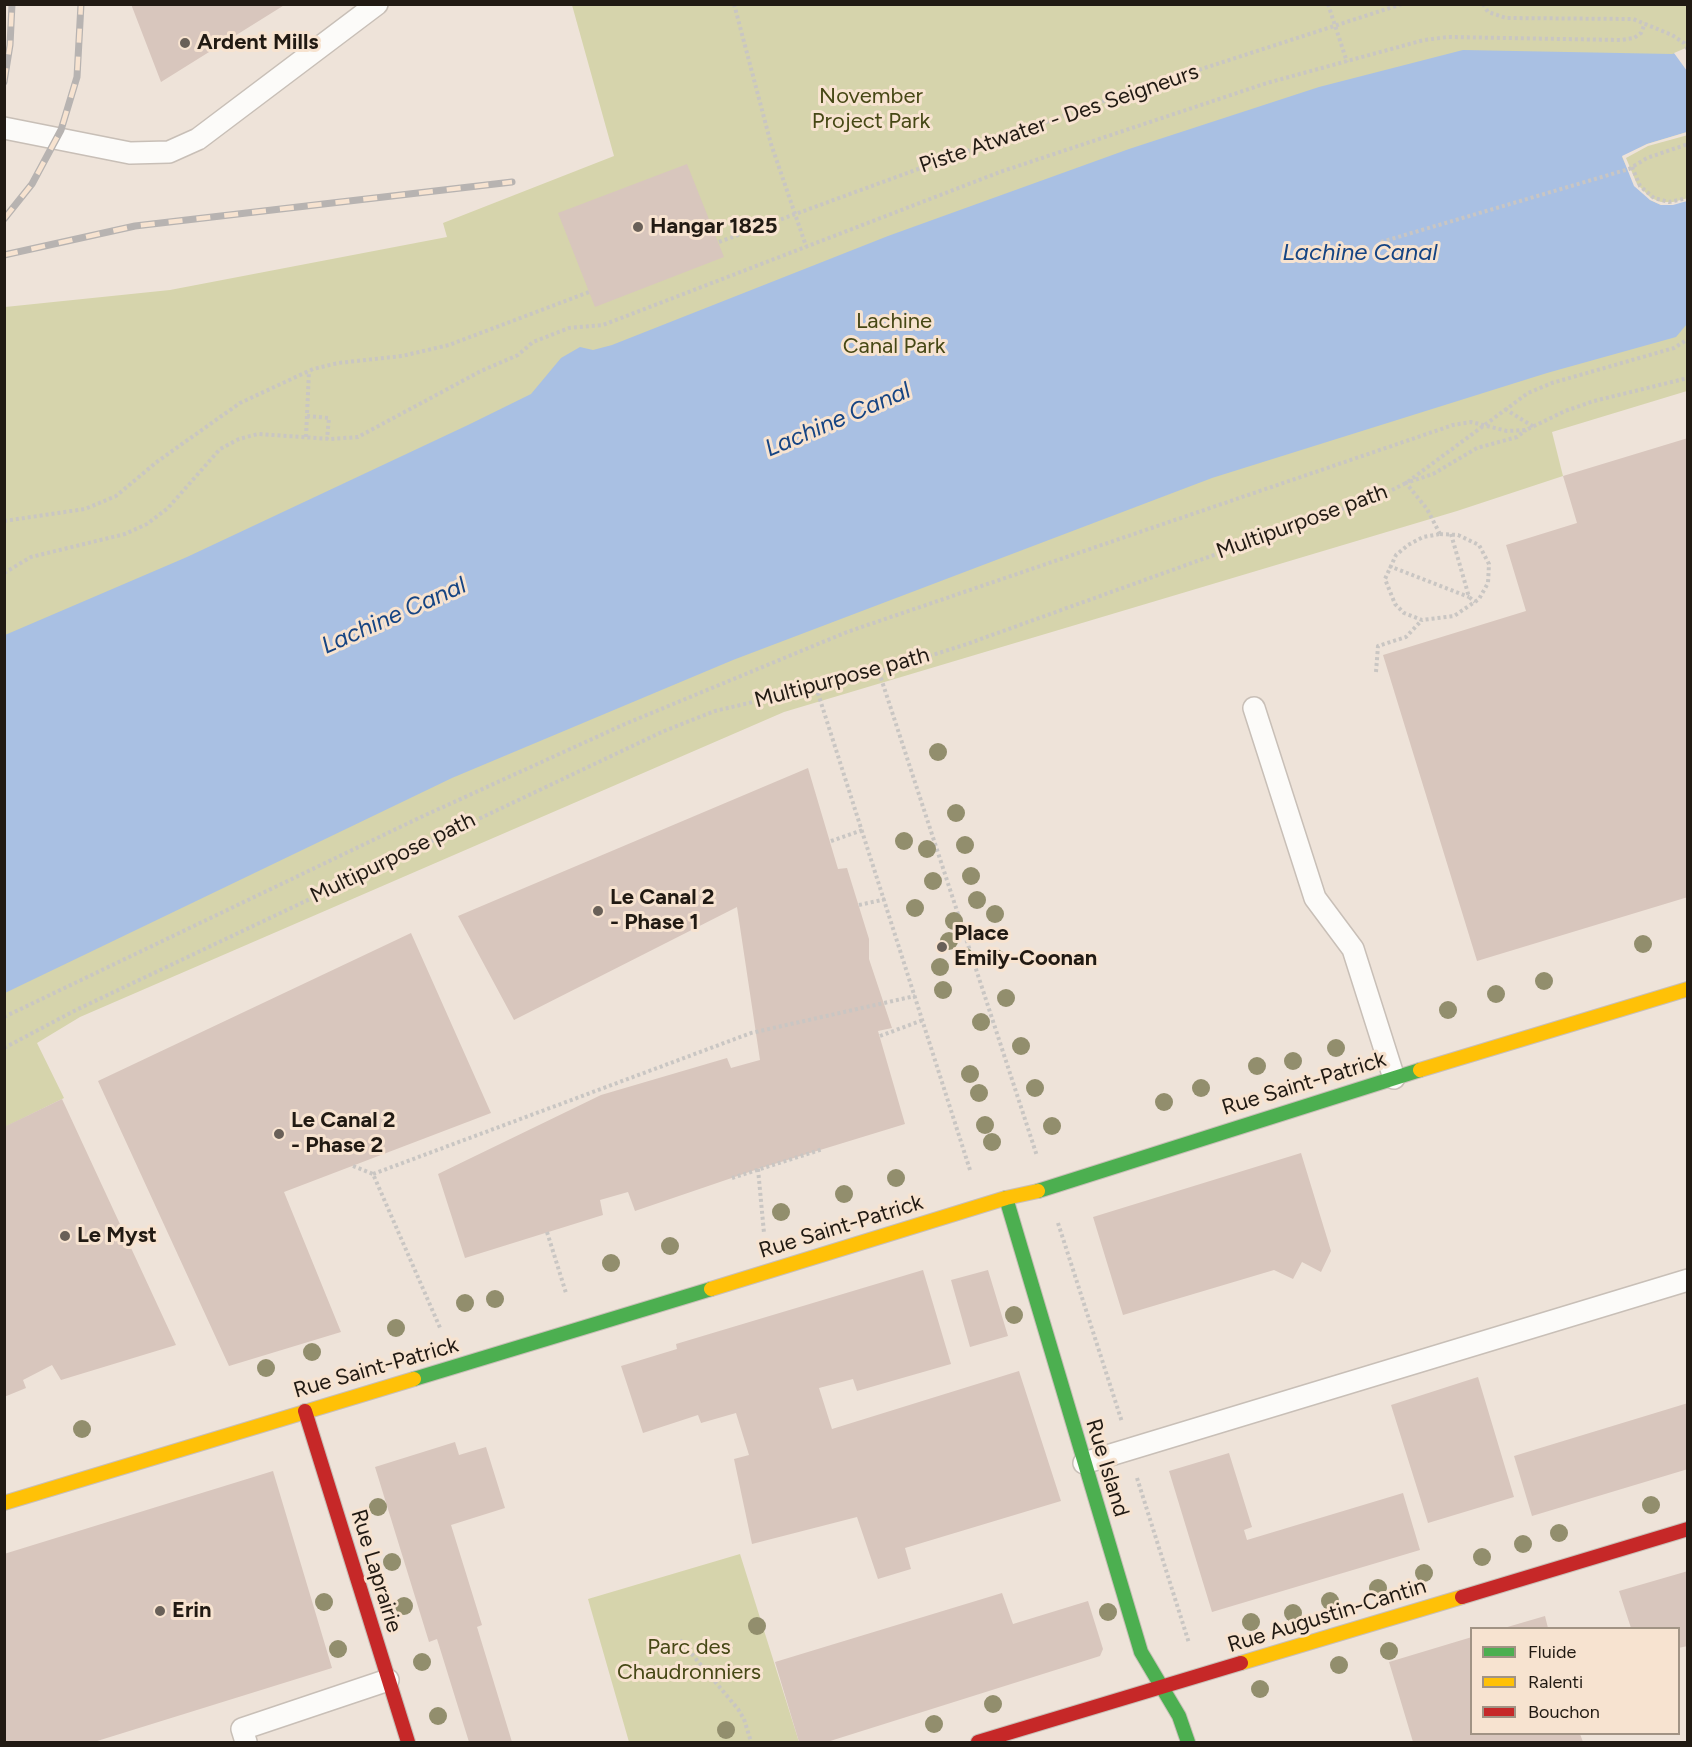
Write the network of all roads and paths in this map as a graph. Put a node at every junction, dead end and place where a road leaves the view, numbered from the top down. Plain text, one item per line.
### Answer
1 (377, 4) edge
2 (734, 4) edge
3 (1328, 4) edge
4 (1402, 4) edge
5 (1483, 4) edge
6 (1645, 23) junction
7 (1335, 26) junction
8 (1688, 50) edge
9 (1347, 62) junction
10 (4, 128) edge
11 (1688, 144) edge
12 (1632, 166) junction
13 (1688, 198) edge
14 (794, 214) junction
15 (719, 242) dead end
16 (1381, 242) dead end
17 (806, 246) junction
18 (589, 291) dead end
19 (1688, 339) edge
20 (309, 371) junction
21 (1688, 378) edge
22 (1505, 409) junction
23 (307, 416) junction
24 (1487, 425) junction
25 (1535, 427) junction
26 (1526, 430) junction
27 (306, 437) junction
28 (327, 439) junction
29 (1406, 483) junction
30 (4, 521) edge
31 (1440, 534) junction
32 (1451, 534) junction
33 (1389, 566) junction
34 (4, 573) edge
35 (1469, 597) junction
36 (1475, 602) junction
37 (1422, 620) junction
38 (879, 672) junction
39 (1376, 672) dead end
40 (816, 687) junction
41 (1254, 708) dead end
42 (863, 830) junction
43 (831, 841) dead end
44 (886, 899) junction
45 (859, 906) dead end
46 (1688, 989) edge
47 (915, 996) junction
48 (4, 1017) edge
49 (923, 1020) junction
50 (880, 1036) dead end
51 (4, 1048) edge
52 (1394, 1078) junction
53 (1035, 1148) dead end
54 (823, 1149) dead end
55 (352, 1166) dead end
56 (758, 1169) junction
57 (970, 1170) dead end
58 (373, 1174) junction
59 (732, 1178) dead end
60 (1006, 1198) junction
61 (1060, 1231) dead end
62 (547, 1232) dead end
63 (764, 1233) dead end
64 (1688, 1280) edge
65 (566, 1293) dead end
66 (441, 1330) dead end
67 (1112, 1385) dead end
68 (305, 1411) junction
69 (1084, 1463) junction
70 (1137, 1477) dead end
71 (4, 1503) edge
72 (1688, 1529) edge
73 (1188, 1639) dead end
74 (680, 1640) dead end
75 (388, 1680) junction
76 (1162, 1688) junction
77 (246, 1743) edge
78 (408, 1743) edge
79 (751, 1743) edge
80 (978, 1743) edge
81 (1188, 1743) edge

1 - 10 lane
2 - 14 path
3 - 7 path
4 - 7 path, Piste Atwater - Des Seigneurs
5 - 6 path
6 - 8 path
6 - 9 path
7 - 9 path
7 - 14 path, Piste Atwater - Des Seigneurs
9 - 17 path
11 - 12 path
12 - 13 path
12 - 16 path
14 - 15 path, Piste Atwater - Des Seigneurs
14 - 17 path
17 - 28 path
18 - 20 path
19 - 22 path, Multipurpose path
20 - 23 path
20 - 30 path
21 - 25 path
22 - 24 path, Multipurpose path
22 - 25 path
23 - 27 path
23 - 28 path
24 - 26 path
24 - 29 path, Multipurpose path
24 - 48 path
25 - 26 path
26 - 29 path
27 - 28 path
27 - 34 path
29 - 31 path
29 - 38 path, Multipurpose path
31 - 32 path
31 - 33 path
32 - 35 path
32 - 36 path
33 - 35 path
33 - 37 path
35 - 36 path
36 - 37 path
37 - 39 path
38 - 40 path, Multipurpose path
38 - 53 path
40 - 42 path
40 - 51 path, Multipurpose path
41 - 52 lane
42 - 43 path
42 - 44 path
44 - 45 path
44 - 47 path
46 - 52 main road, Rue Saint-Patrick
47 - 49 path
47 - 58 path
49 - 50 path
49 - 57 path
52 - 60 main road, Rue Saint-Patrick
54 - 56 path
55 - 58 path
56 - 59 path
56 - 63 path
58 - 66 path
60 - 68 main road, Rue Saint-Patrick
60 - 69 main road, Rue Island
61 - 67 path, Rue Island
62 - 65 path
64 - 69 lane
68 - 71 main road, Rue Saint-Patrick
68 - 75 main road, Rue Laprairie
69 - 76 main road, Rue Island
70 - 73 path, Rue Island
72 - 76 main road, Rue Augustin-Cantin
74 - 79 path
75 - 77 lane
75 - 78 main road, Rue Laprairie
76 - 80 main road, Rue Augustin-Cantin
76 - 81 main road, Rue Island

